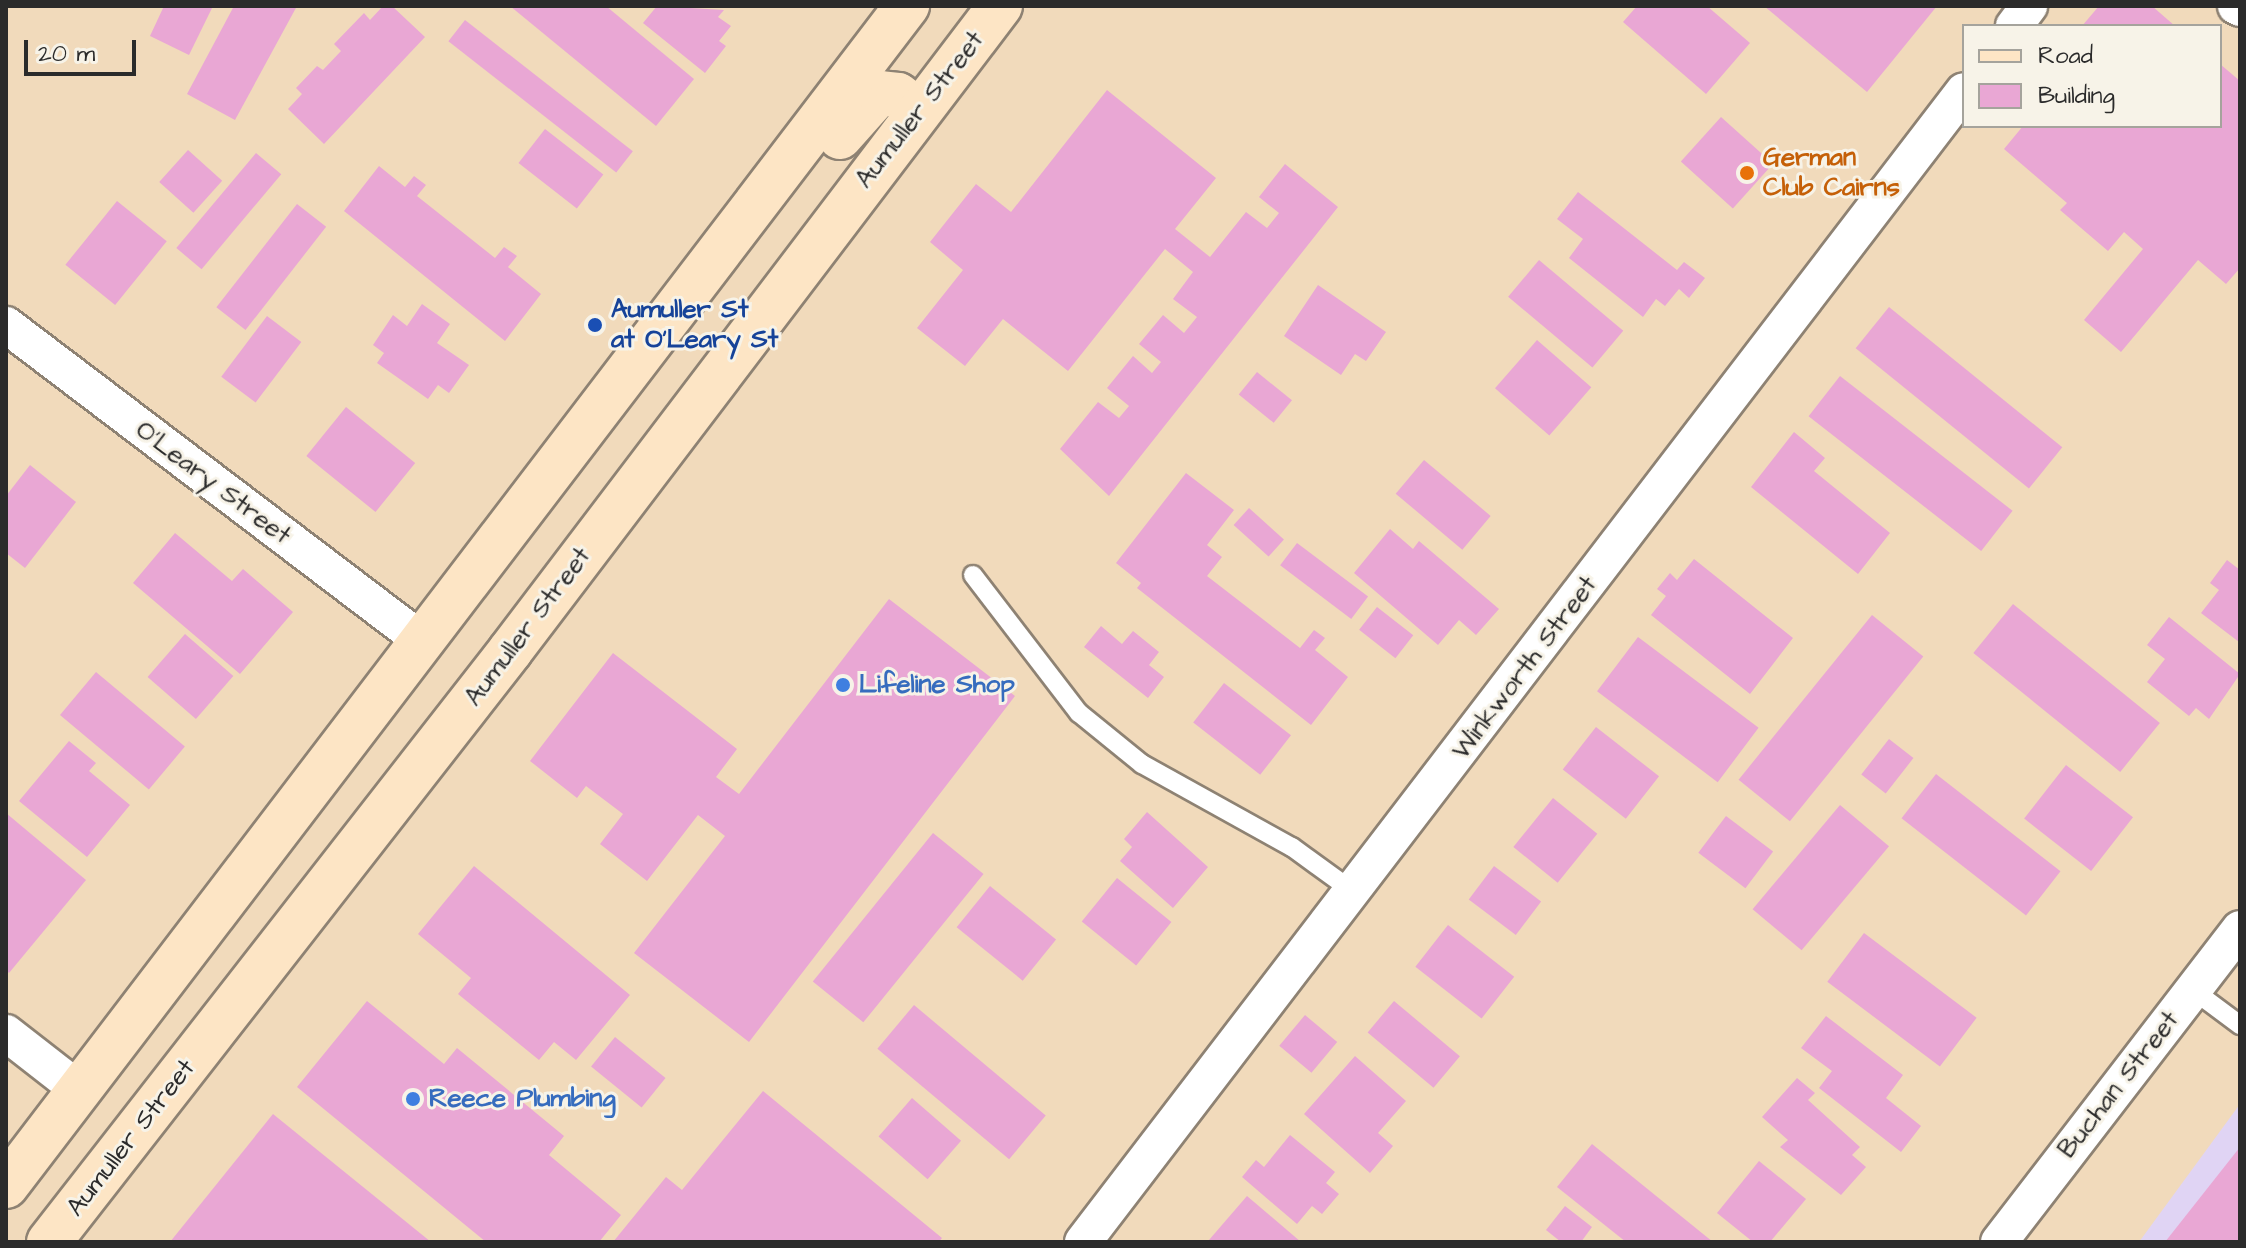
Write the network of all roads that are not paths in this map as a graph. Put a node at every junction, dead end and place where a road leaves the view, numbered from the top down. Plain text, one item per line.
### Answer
1 (907, 6) edge
2 (1000, 6) edge
3 (2029, 6) edge
4 (2016, 24) edge
5 (1962, 94) edge
6 (918, 110) junction
7 (708, 267) junction
8 (6, 325) edge
9 (973, 575) dead end
10 (421, 640) junction
11 (1354, 892) junction
12 (2239, 934) edge
13 (2193, 990) junction
14 (2240, 1025) edge
15 (6, 1033) edge
16 (78, 1089) junction
17 (6, 1186) edge
18 (49, 1242) edge
19 (1083, 1242) edge
20 (1999, 1242) edge

1 - 7 main road
2 - 6 main road, Aumuller Street
3 - 4 street
5 - 11 street, Winkworth Street
6 - 7 main road
6 - 18 main road, Aumuller Street
7 - 10 main road
8 - 10 street, O'Leary Street
9 - 11 lane
10 - 16 main road
11 - 19 street, Winkworth Street
12 - 13 street, Buchan Street
13 - 14 lane
13 - 20 street, Buchan Street
15 - 16 street
16 - 17 main road

